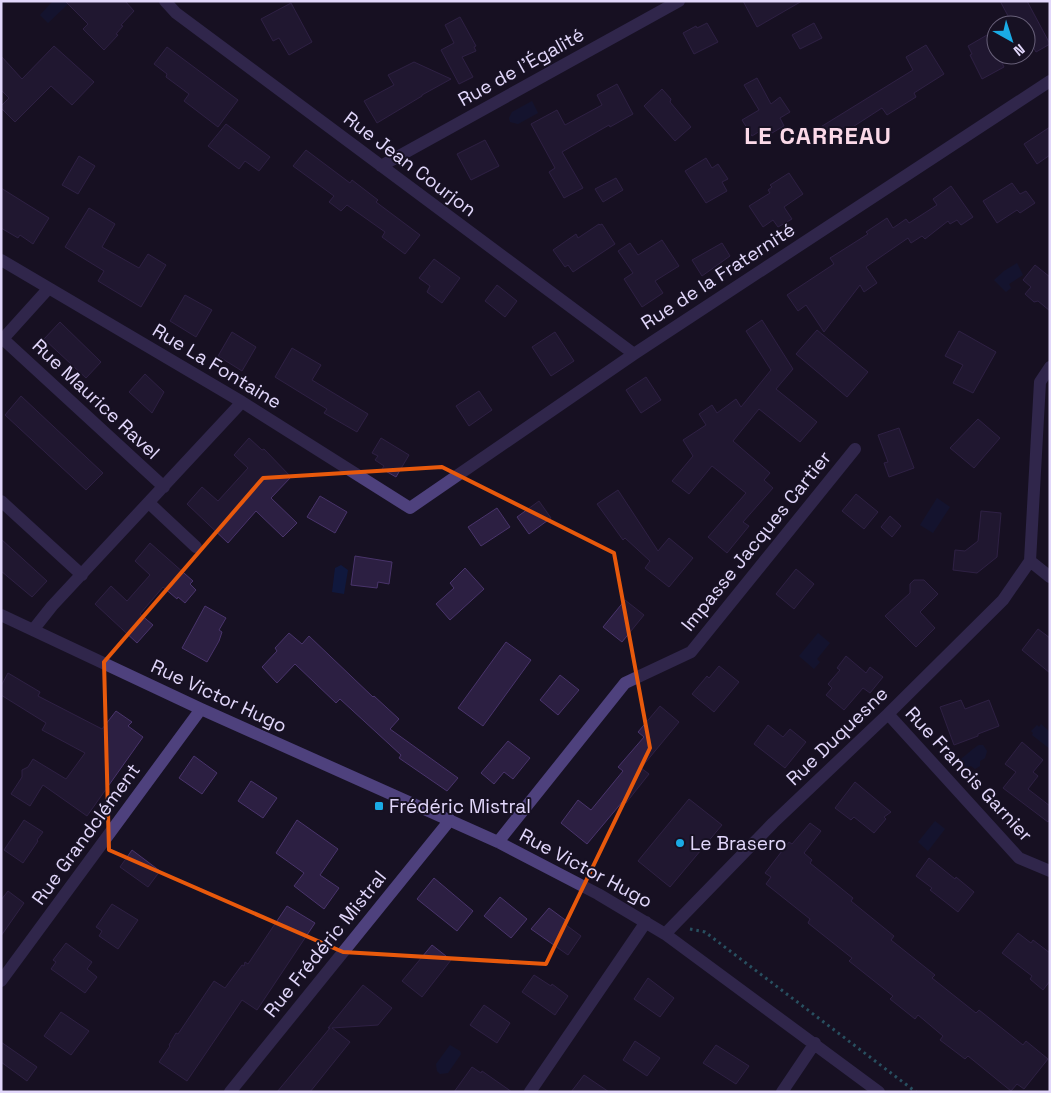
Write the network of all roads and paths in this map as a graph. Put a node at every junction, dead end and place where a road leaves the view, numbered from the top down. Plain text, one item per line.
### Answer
1 (165, 1) edge
2 (678, 1) edge
3 (1050, 81) edge
4 (381, 166) junction
5 (1, 260) edge
6 (48, 289) junction
7 (2, 340) edge
8 (634, 354) junction
9 (1050, 367) edge
10 (242, 402) junction
11 (855, 449) dead end
12 (164, 487) junction
13 (1, 501) edge
14 (149, 503) junction
15 (410, 508) joint
16 (196, 547) dead end
17 (1030, 561) junction
18 (82, 575) junction
19 (1050, 577) edge
20 (1, 615) edge
21 (33, 630) junction
22 (200, 709) junction
23 (888, 714) junction
24 (450, 820) junction
25 (498, 842) junction
26 (1050, 872) edge
27 (646, 922) junction
28 (674, 924) junction
29 (664, 934) junction
30 (1, 980) edge
31 (814, 1043) junction
32 (232, 1091) edge
33 (530, 1092) edge
34 (782, 1092) edge
35 (878, 1092) edge
36 (916, 1092) edge

1 - 4 street, Rue Jean Courjon
2 - 4 street, Rue de l'Égalité
3 - 8 street, Rue de la Fraternité
4 - 8 street, Rue Jean Courjon
5 - 6 street, Rue La Fontaine
6 - 7 street
6 - 10 street, Rue La Fontaine
7 - 12 street, Rue Maurice Ravel
8 - 15 street, Rue de la Fraternité
9 - 17 street
10 - 12 street
10 - 15 street, Rue La Fontaine
11 - 25 street, Impasse Jacques Cartier
12 - 14 street
13 - 18 street
14 - 16 street
14 - 18 street
17 - 19 street
17 - 23 street, Rue Duquesne
18 - 21 street
20 - 21 street, Rue Victor Hugo
21 - 22 street, Rue Victor Hugo
22 - 24 street, Rue Victor Hugo
22 - 30 street, Rue Grandclément
23 - 26 street, Rue Francis Garnier
23 - 28 street, Rue Duquesne
24 - 25 street, Rue Victor Hugo
24 - 32 street, Rue Frédéric Mistral
25 - 27 street, Rue Victor Hugo
27 - 29 street, Rue Victor Hugo
27 - 33 street
28 - 29 street, Rue Duquesne
28 - 36 path
29 - 31 street, Rue Victor Hugo
31 - 34 street
31 - 35 street, Rue Victor Hugo

